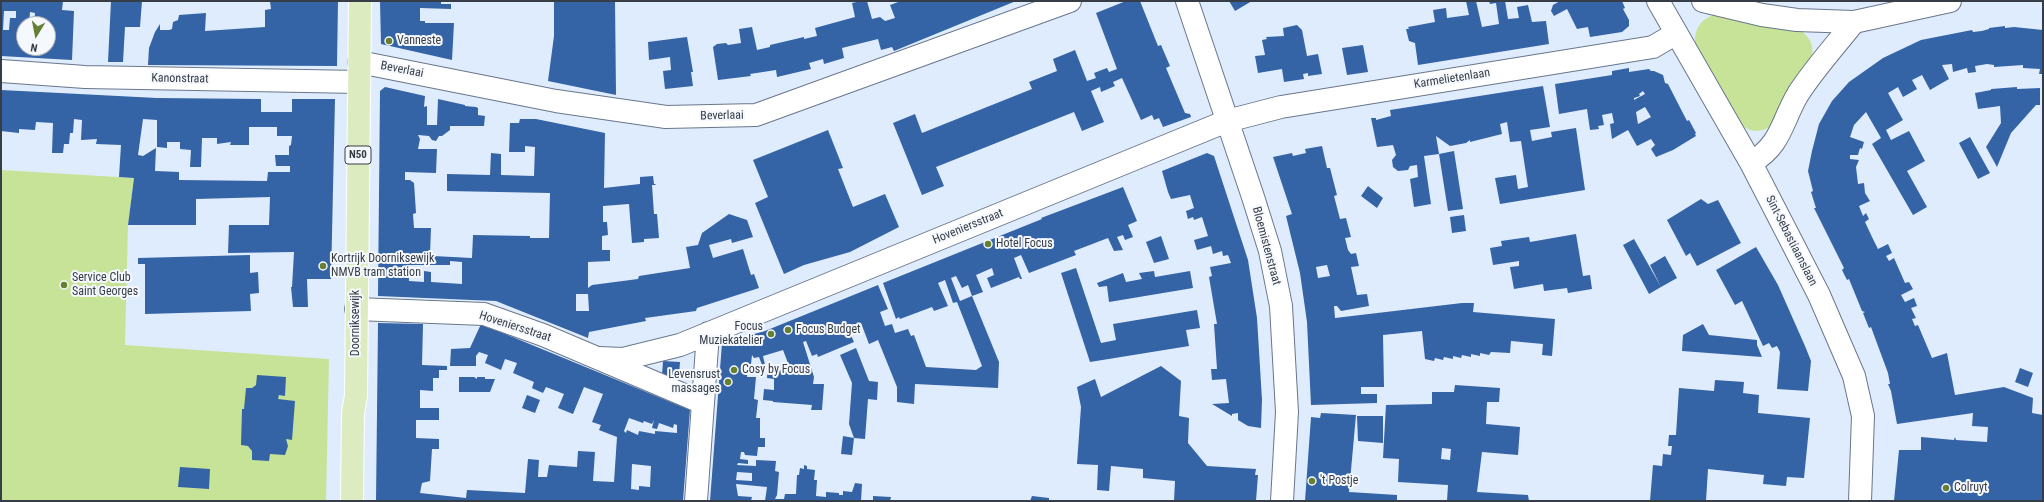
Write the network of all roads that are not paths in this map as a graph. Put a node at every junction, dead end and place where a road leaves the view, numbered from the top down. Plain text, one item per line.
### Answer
1 (360, 1) edge
2 (1070, 1) edge
3 (1187, 1) edge
4 (1703, 1) edge
5 (1950, 1) edge
6 (1664, 3) edge
7 (1854, 22) junction
8 (1675, 34) junction
9 (1, 72) edge
10 (359, 72) junction
11 (1227, 121) junction
12 (1751, 163) junction
13 (356, 309) junction
14 (708, 333) junction
15 (599, 358) junction
16 (703, 403) junction
17 (352, 501) edge
18 (696, 501) edge
19 (1282, 501) edge
20 (1860, 501) edge

1 - 10 main road, Doorniksewijk / N50
2 - 10 street, Beverlaai
3 - 11 street, Bloemistenstraat
4 - 7 street
5 - 7 street
6 - 8 street, Sint-Sebastiaanslaan
7 - 12 street
8 - 11 street, Karmelietenlaan
8 - 12 street, Sint-Sebastiaanslaan
9 - 10 street, Kanonstraat
10 - 13 main road, Doorniksewijk / N50
11 - 14 street, Hoveniersstraat
11 - 19 street, Bloemistenstraat
12 - 20 street, Sint-Sebastiaanslaan
13 - 15 street, Hoveniersstraat
13 - 17 main road, Doorniksewijk / N50
14 - 15 street, Hoveniersstraat
14 - 16 street
15 - 16 street, Hoveniersstraat
16 - 18 street

